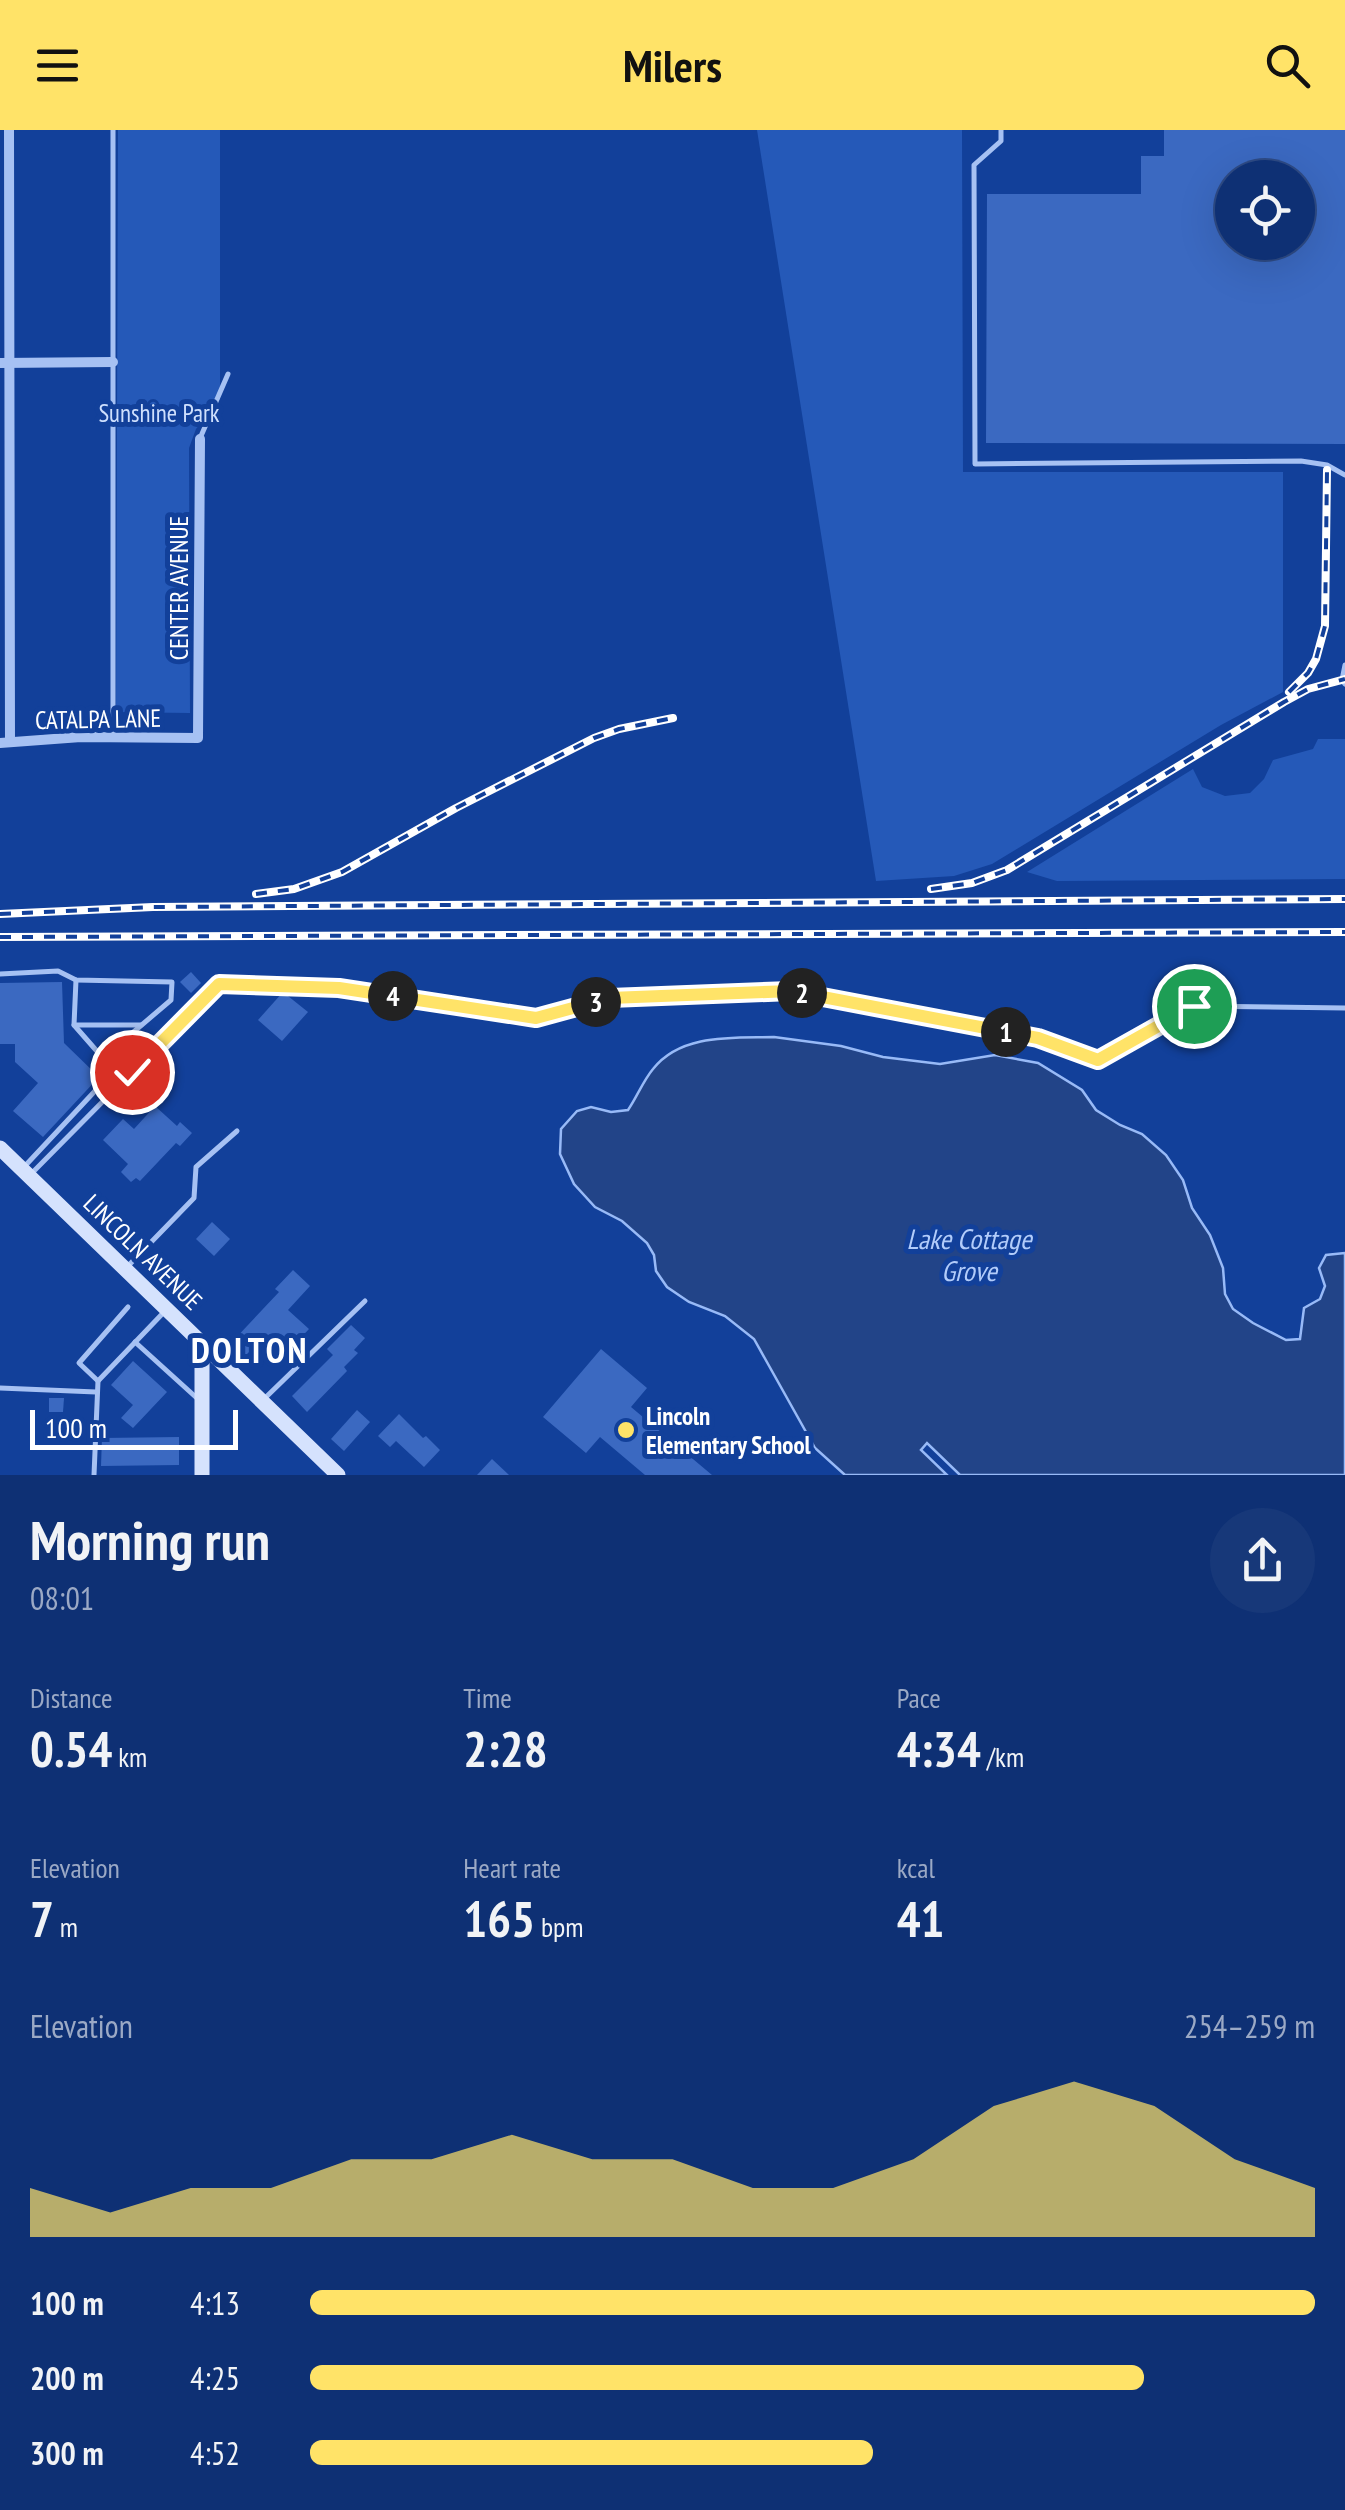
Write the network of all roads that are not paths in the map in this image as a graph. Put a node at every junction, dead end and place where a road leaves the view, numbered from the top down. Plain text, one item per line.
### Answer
1 (8, 130) edge
2 (113, 130) edge
3 (1001, 130) edge
4 (113, 362) junction
5 (4, 363) edge
6 (228, 374) dead end
7 (200, 439) joint
8 (1345, 475) edge
9 (1345, 665) edge
10 (1345, 684) edge
11 (113, 737) junction
12 (198, 738) joint
13 (5, 742) edge
14 (0, 974) edge
15 (76, 980) junction
16 (1345, 1008) edge
17 (74, 1025) junction
18 (141, 1026) junction
19 (102, 1058) junction
20 (237, 1131) dead end
21 (0, 1148) edge
22 (25, 1172) junction
23 (126, 1268) junction
24 (365, 1301) dead end
25 (128, 1308) dead end
26 (167, 1308) junction
27 (135, 1342) junction
28 (202, 1344) junction
29 (98, 1380) junction
30 (0, 1388) edge
31 (96, 1392) junction
32 (262, 1401) junction
33 (202, 1402) junction
34 (94, 1475) edge
35 (202, 1475) edge
36 (338, 1475) edge

1 - 5 street
2 - 4 lane
3 - 8 lane
4 - 5 street
4 - 11 lane
5 - 13 street
6 - 7 lane
7 - 12 street, CENTER AVENUE
9 - 10 lane
11 - 12 street, CATALPA LANE
11 - 13 street, CATALPA LANE
14 - 15 lane
15 - 17 lane
15 - 18 lane
16 - 22 lane
17 - 18 lane
17 - 19 lane
18 - 19 lane
19 - 22 lane
20 - 23 lane
21 - 22 street, LINCOLN AVENUE
22 - 23 street, LINCOLN AVENUE
23 - 26 street, LINCOLN AVENUE
24 - 32 lane
25 - 29 lane
26 - 27 lane
26 - 28 street, LINCOLN AVENUE
27 - 29 lane
27 - 33 lane
28 - 32 street, LINCOLN AVENUE
28 - 33 street
29 - 31 lane
30 - 31 lane
31 - 34 lane
32 - 36 street, LINCOLN AVENUE
33 - 35 street

